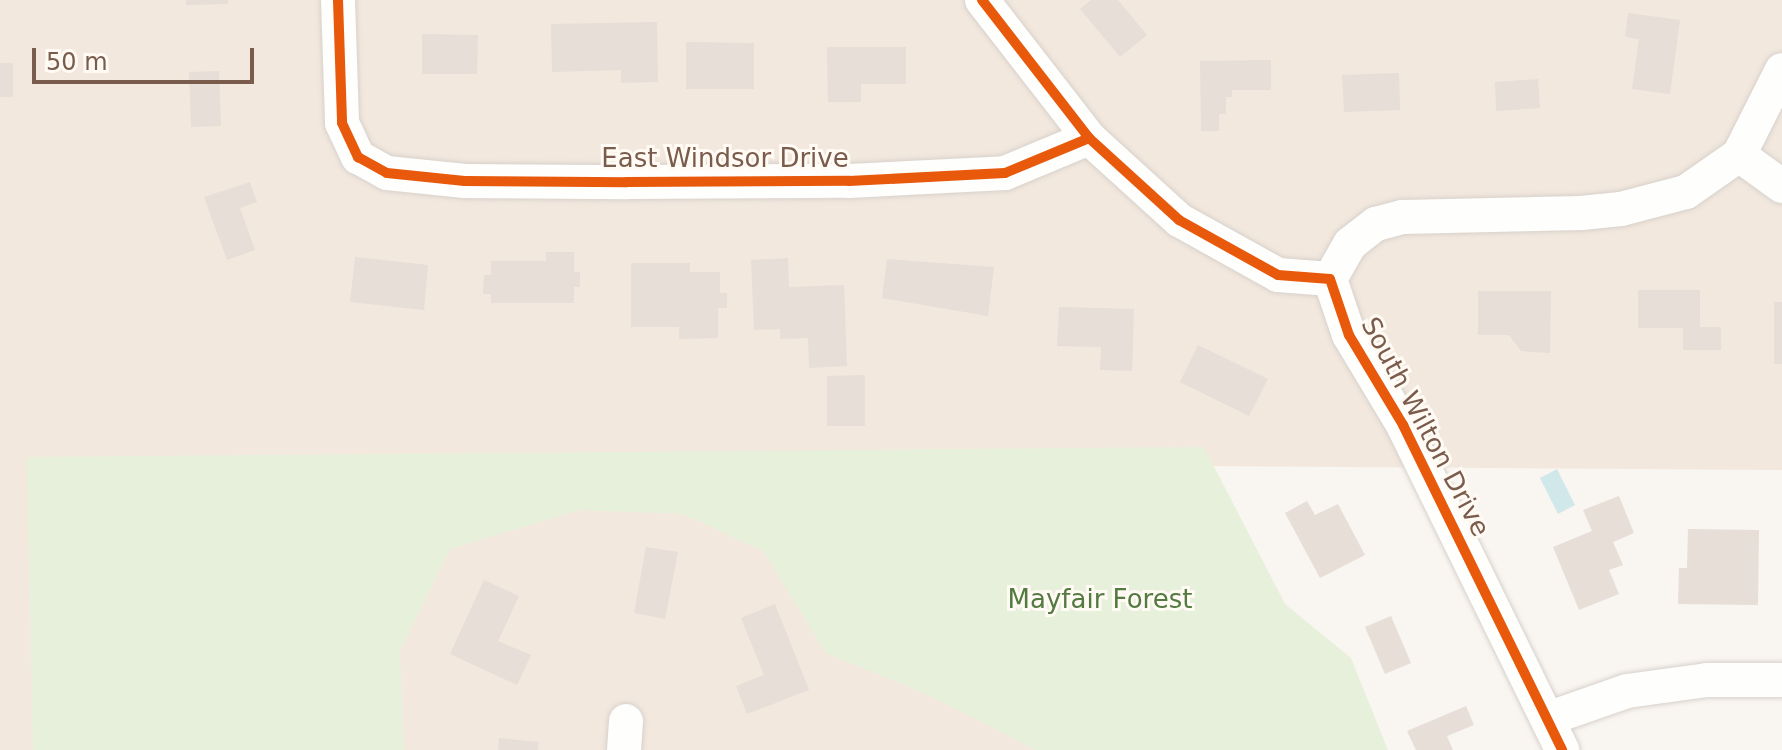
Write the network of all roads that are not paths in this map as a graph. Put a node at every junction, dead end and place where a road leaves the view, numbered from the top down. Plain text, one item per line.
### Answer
1 (338, 0) edge
2 (982, 0) edge
3 (1782, 70) edge
4 (1089, 138) junction
5 (1739, 155) junction
6 (1782, 186) edge
7 (1330, 279) junction
8 (1782, 680) edge
9 (1550, 718) junction
10 (1562, 750) edge

1 - 4 street, East Windsor Drive
2 - 4 street
3 - 5 street
4 - 7 street
5 - 6 street
5 - 7 street
7 - 9 street, South Wilton Drive
8 - 9 street
9 - 10 street, South Wilton Drive

